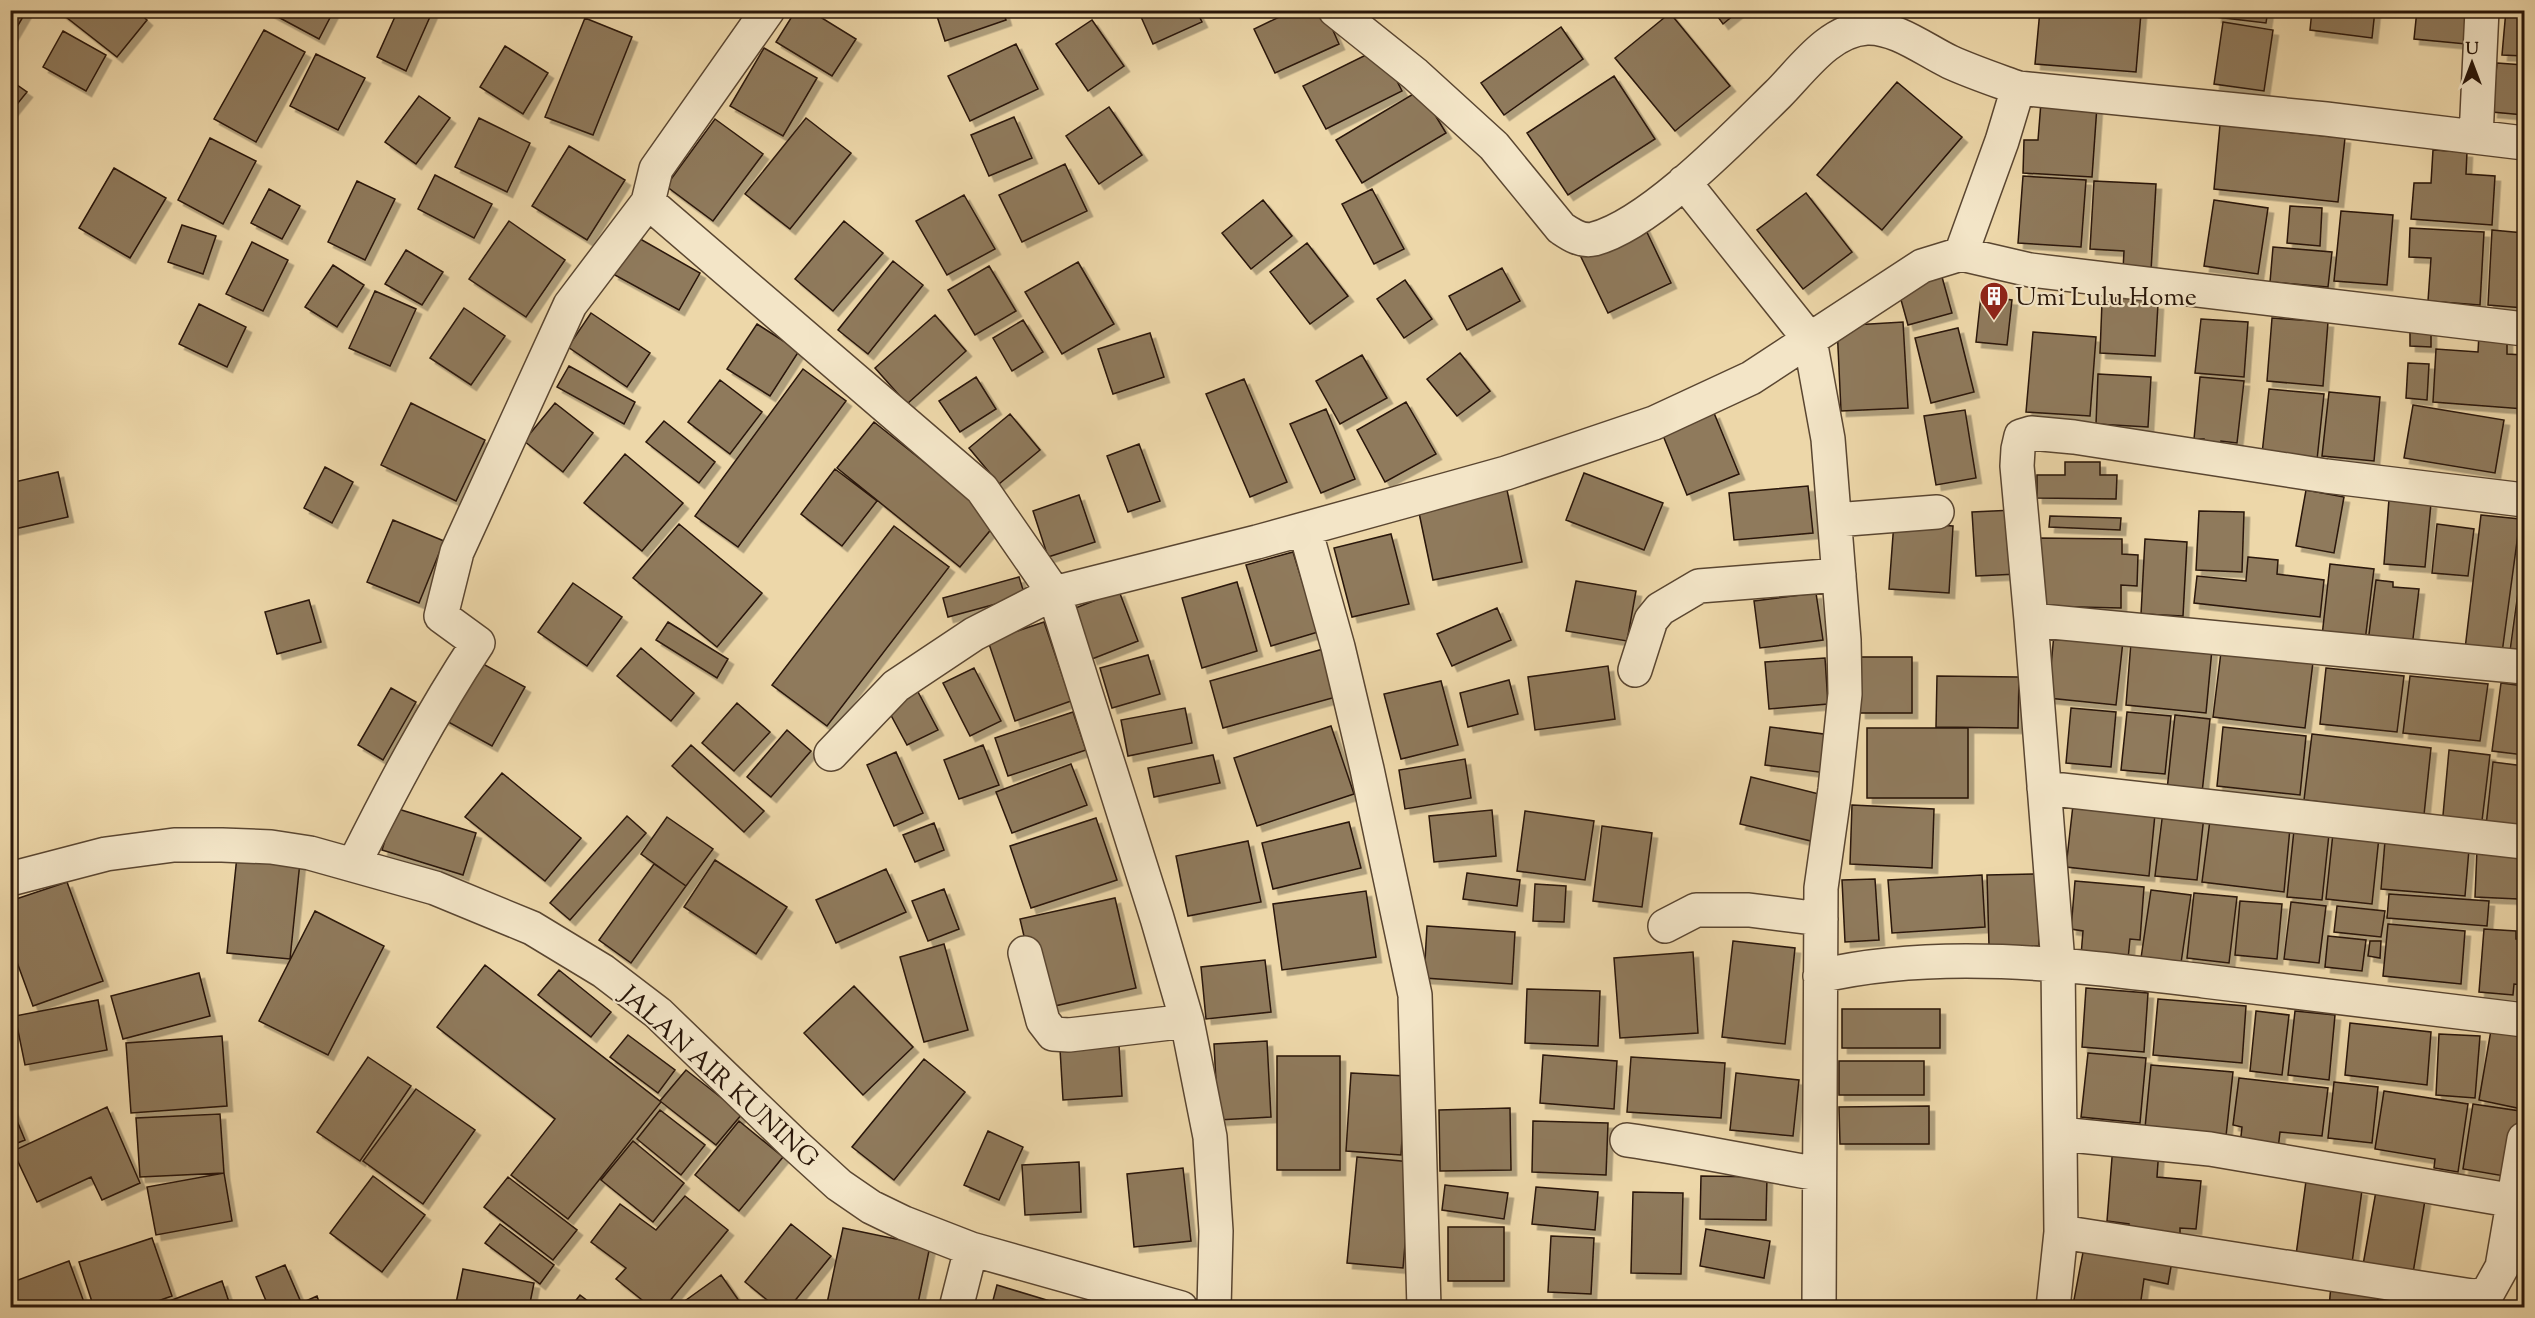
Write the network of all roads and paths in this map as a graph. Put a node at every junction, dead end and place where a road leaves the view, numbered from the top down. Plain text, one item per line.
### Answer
1 (768, 10) edge
2 (1335, 10) edge
3 (2482, 10) edge
4 (2018, 88) junction
5 (2476, 137) junction
6 (2524, 143) edge
7 (1684, 182) junction
8 (648, 202) junction
9 (1960, 254) junction
10 (2524, 329) edge
11 (1810, 340) junction
12 (2524, 500) edge
13 (1937, 512) dead end
14 (1835, 520) junction
15 (1305, 529) junction
16 (1839, 575) junction
17 (1054, 593) junction
18 (2031, 620) junction
19 (2524, 667) edge
20 (1635, 670) dead end
21 (831, 754) dead end
22 (2044, 788) junction
23 (2524, 842) edge
24 (354, 864) junction
25 (10, 879) edge
26 (1821, 919) junction
27 (1665, 926) dead end
28 (1025, 953) dead end
29 (2058, 963) junction
30 (1820, 976) junction
31 (2524, 1020) edge
32 (1187, 1022) junction
33 (2060, 1134) junction
34 (2524, 1139) edge
35 (1627, 1140) dead end
36 (1819, 1174) junction
37 (2515, 1201) junction
38 (2061, 1232) junction
39 (971, 1249) junction
40 (956, 1308) edge
41 (1181, 1308) edge
42 (1215, 1308) edge
43 (1424, 1308) edge
44 (1819, 1308) edge
45 (2053, 1308) edge

1 - 8 street
2 - 7 street
3 - 5 street
4 - 5 street
4 - 7 street
4 - 9 street
5 - 6 street
7 - 11 street
8 - 17 street
8 - 24 street
9 - 10 street
9 - 11 street
11 - 14 street
11 - 15 street
12 - 18 street
13 - 14 street
14 - 16 street
15 - 17 street
15 - 43 street
16 - 20 street
16 - 26 street
17 - 21 street
17 - 32 street
18 - 19 street
18 - 22 street
22 - 23 street
22 - 29 street
24 - 25 street, JALAN AIR KUNING
24 - 39 street, JALAN AIR KUNING
26 - 27 street
26 - 30 street
28 - 32 street
29 - 30 street
29 - 31 street
29 - 33 street
30 - 36 street
32 - 42 street
33 - 37 street
33 - 38 street
34 - 37 street
35 - 36 street
36 - 44 street
37 - 38 street
38 - 45 street
39 - 40 street
39 - 41 street, JALAN AIR KUNING

